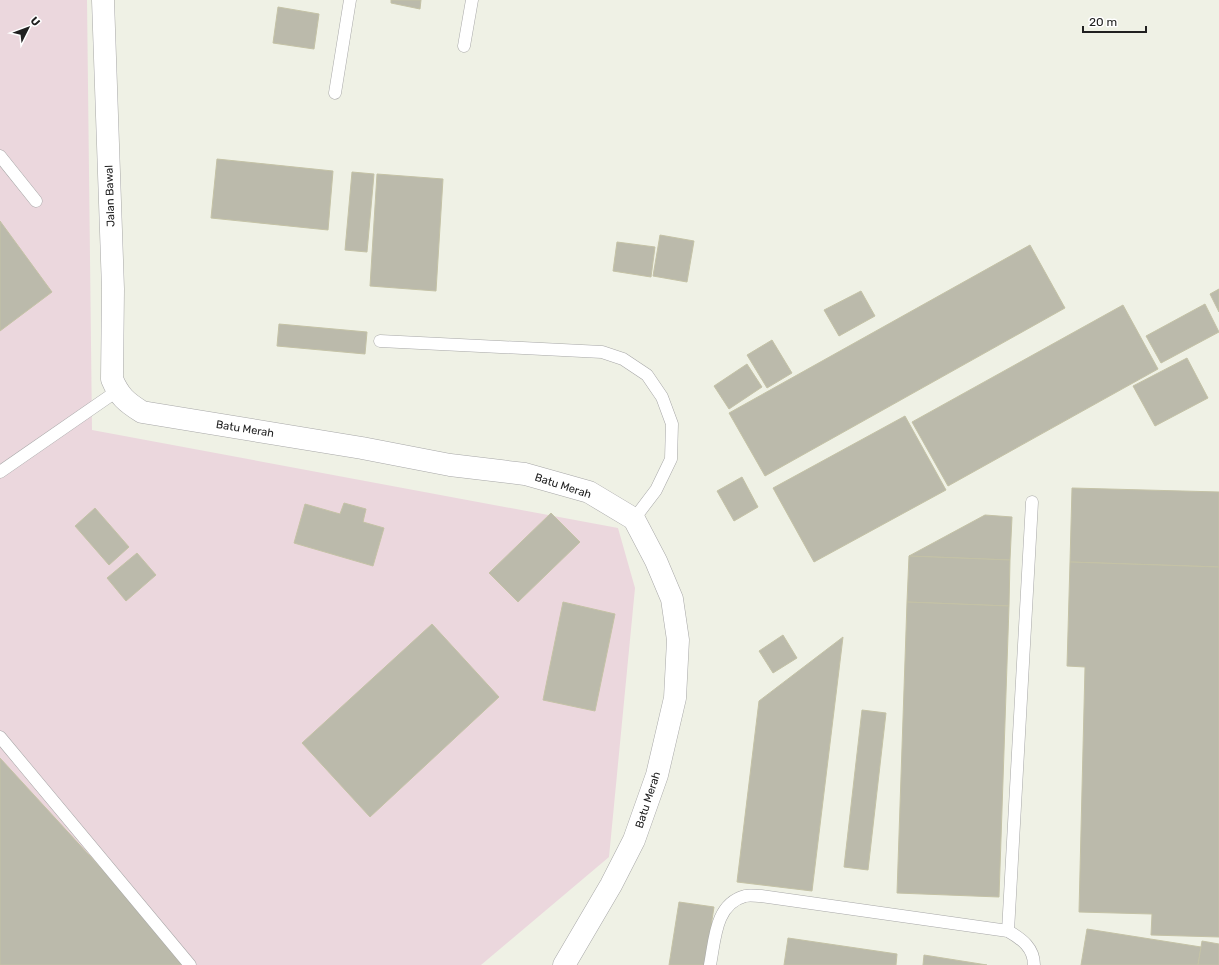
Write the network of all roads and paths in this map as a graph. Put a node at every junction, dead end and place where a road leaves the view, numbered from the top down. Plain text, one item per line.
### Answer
1 (103, 0) edge
2 (350, 0) edge
3 (472, 0) edge
4 (464, 46) dead end
5 (335, 93) dead end
6 (0, 156) edge
7 (36, 201) dead end
8 (380, 341) dead end
9 (116, 391) junction
10 (0, 472) edge
11 (1032, 502) dead end
12 (634, 519) junction
13 (0, 737) edge
14 (1008, 931) junction
15 (190, 965) edge
16 (564, 965) edge
17 (710, 965) edge
18 (1034, 965) edge

1 - 9 street, Jalan Bawal
2 - 5 lane
3 - 4 lane
6 - 7 lane
8 - 12 lane
9 - 10 lane
9 - 12 street, Batu Merah
11 - 14 lane
12 - 16 street, Batu Merah
13 - 15 lane
14 - 17 lane
14 - 18 lane

